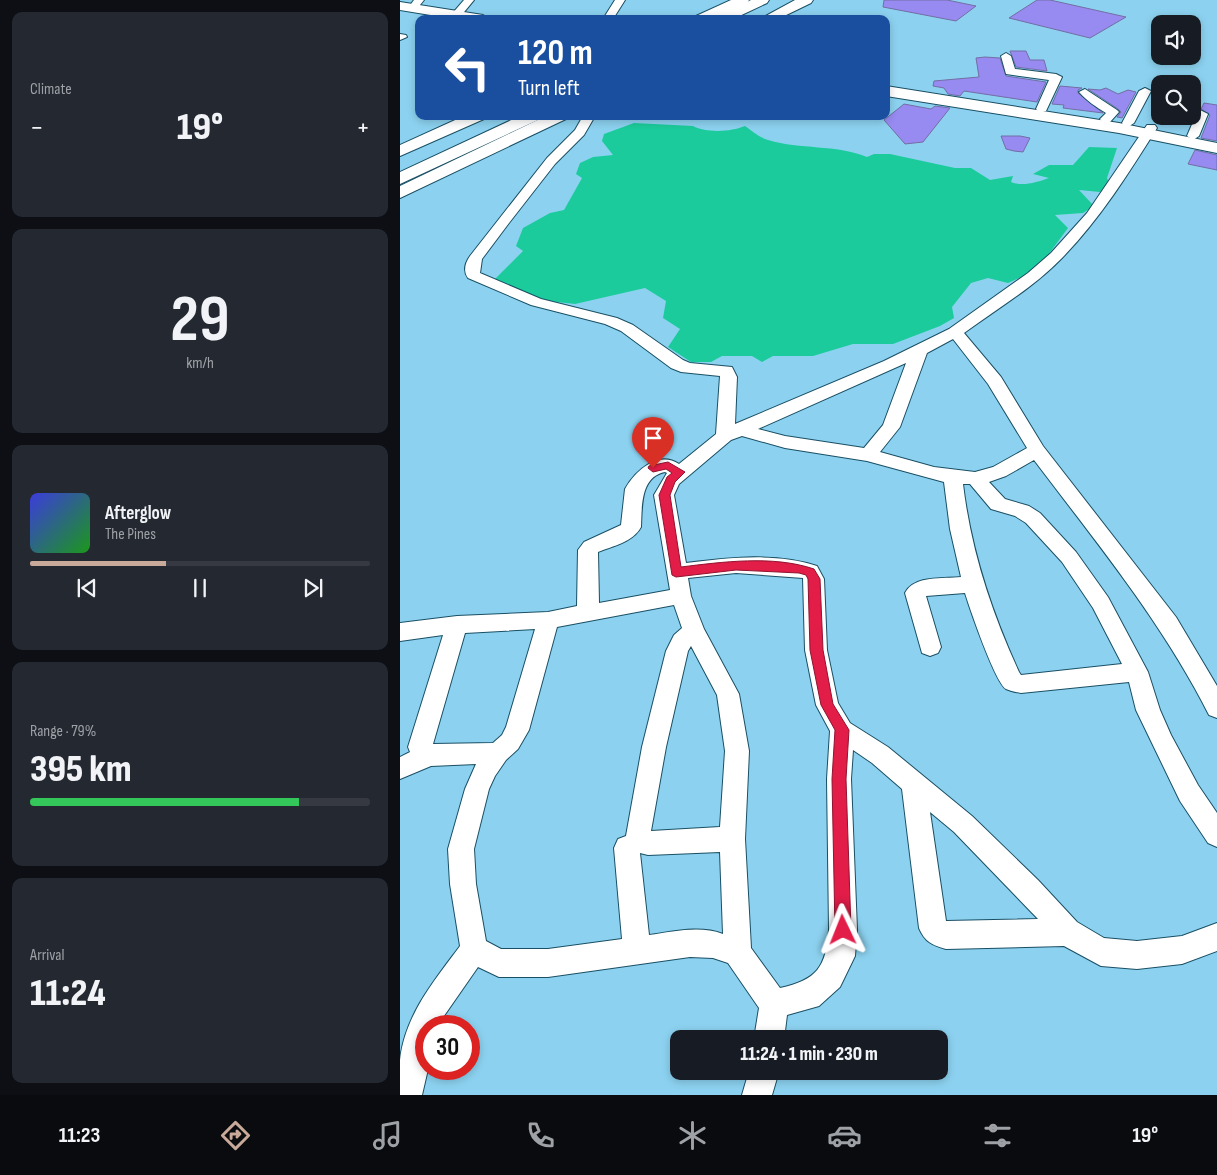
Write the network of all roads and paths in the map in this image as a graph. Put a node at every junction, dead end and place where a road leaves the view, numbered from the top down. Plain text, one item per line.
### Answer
1 (469, 0) edge
2 (620, 0) edge
3 (742, 0) edge
4 (762, 0) edge
5 (784, 0) edge
6 (806, 0) edge
7 (408, 6) edge
8 (442, 15) edge
9 (452, 15) edge
10 (611, 15) edge
11 (710, 15) edge
12 (730, 15) edge
13 (753, 15) edge
14 (775, 15) edge
15 (1006, 56) dead end
16 (890, 86) edge
17 (1145, 91) dead end
18 (890, 92) edge
19 (1085, 92) dead end
20 (1042, 109) junction
21 (1106, 119) junction
22 (469, 120) edge
23 (497, 120) edge
24 (526, 120) edge
25 (552, 120) edge
26 (587, 120) edge
27 (1128, 123) junction
28 (1198, 125) edge
29 (1149, 131) junction
30 (1193, 136) junction
31 (1217, 141) edge
32 (1217, 148) edge
33 (400, 150) edge
34 (400, 164) edge
35 (400, 180) edge
36 (400, 193) edge
37 (955, 332) junction
38 (920, 349) junction
39 (732, 432) junction
40 (1037, 450) junction
41 (868, 455) junction
42 (680, 472) junction
43 (952, 476) junction
44 (975, 478) junction
45 (676, 572) junction
46 (973, 584) junction
47 (681, 596) junction
48 (588, 613) junction
49 (548, 620) junction
50 (457, 625) junction
51 (694, 630) junction
52 (400, 632) edge
53 (930, 647) dead end
54 (1137, 672) junction
55 (1217, 708) edge
56 (842, 730) junction
57 (498, 753) junction
58 (428, 755) junction
59 (400, 768) edge
60 (914, 784) junction
61 (1217, 835) edge
62 (732, 840) junction
63 (627, 848) dead end
64 (1067, 932) junction
65 (1217, 937) edge
66 (474, 949) junction
67 (637, 950) junction
68 (737, 953) junction
69 (774, 1004) junction
70 (770, 1030) edge
71 (761, 1080) edge
72 (407, 1095) edge
73 (757, 1095) edge

1 - 9 street
2 - 10 street
3 - 11 main road
4 - 12 main road
5 - 13 main road
6 - 14 main road
7 - 8 main road
15 - 20 street
16 - 20 main road
17 - 27 street
18 - 29 main road
19 - 21 street
20 - 21 main road
21 - 27 main road
22 - 33 main road
23 - 34 main road
24 - 35 main road
25 - 36 main road
26 - 39 street
27 - 29 main road
28 - 30 street
29 - 30 main road
29 - 32 main road
29 - 37 street
30 - 31 main road
37 - 38 street
37 - 40 street
38 - 39 street
38 - 41 street
39 - 41 street
39 - 42 street
40 - 44 street
40 - 55 street
41 - 43 street
42 - 45 street
42 - 48 street
43 - 44 street
43 - 46 street
44 - 54 street
45 - 47 street
45 - 56 street
46 - 53 street
46 - 54 street
47 - 48 street
47 - 51 street
48 - 49 street
49 - 50 street
49 - 57 street
50 - 52 street
50 - 58 street
51 - 62 street
51 - 62 street
54 - 61 street
56 - 60 street
56 - 69 street
57 - 58 street
57 - 66 street
58 - 59 street
60 - 64 street
60 - 64 street
62 - 68 street
63 - 67 street
64 - 65 street
66 - 67 street
66 - 72 street
67 - 68 street
68 - 69 street
69 - 70 street
71 - 73 street

